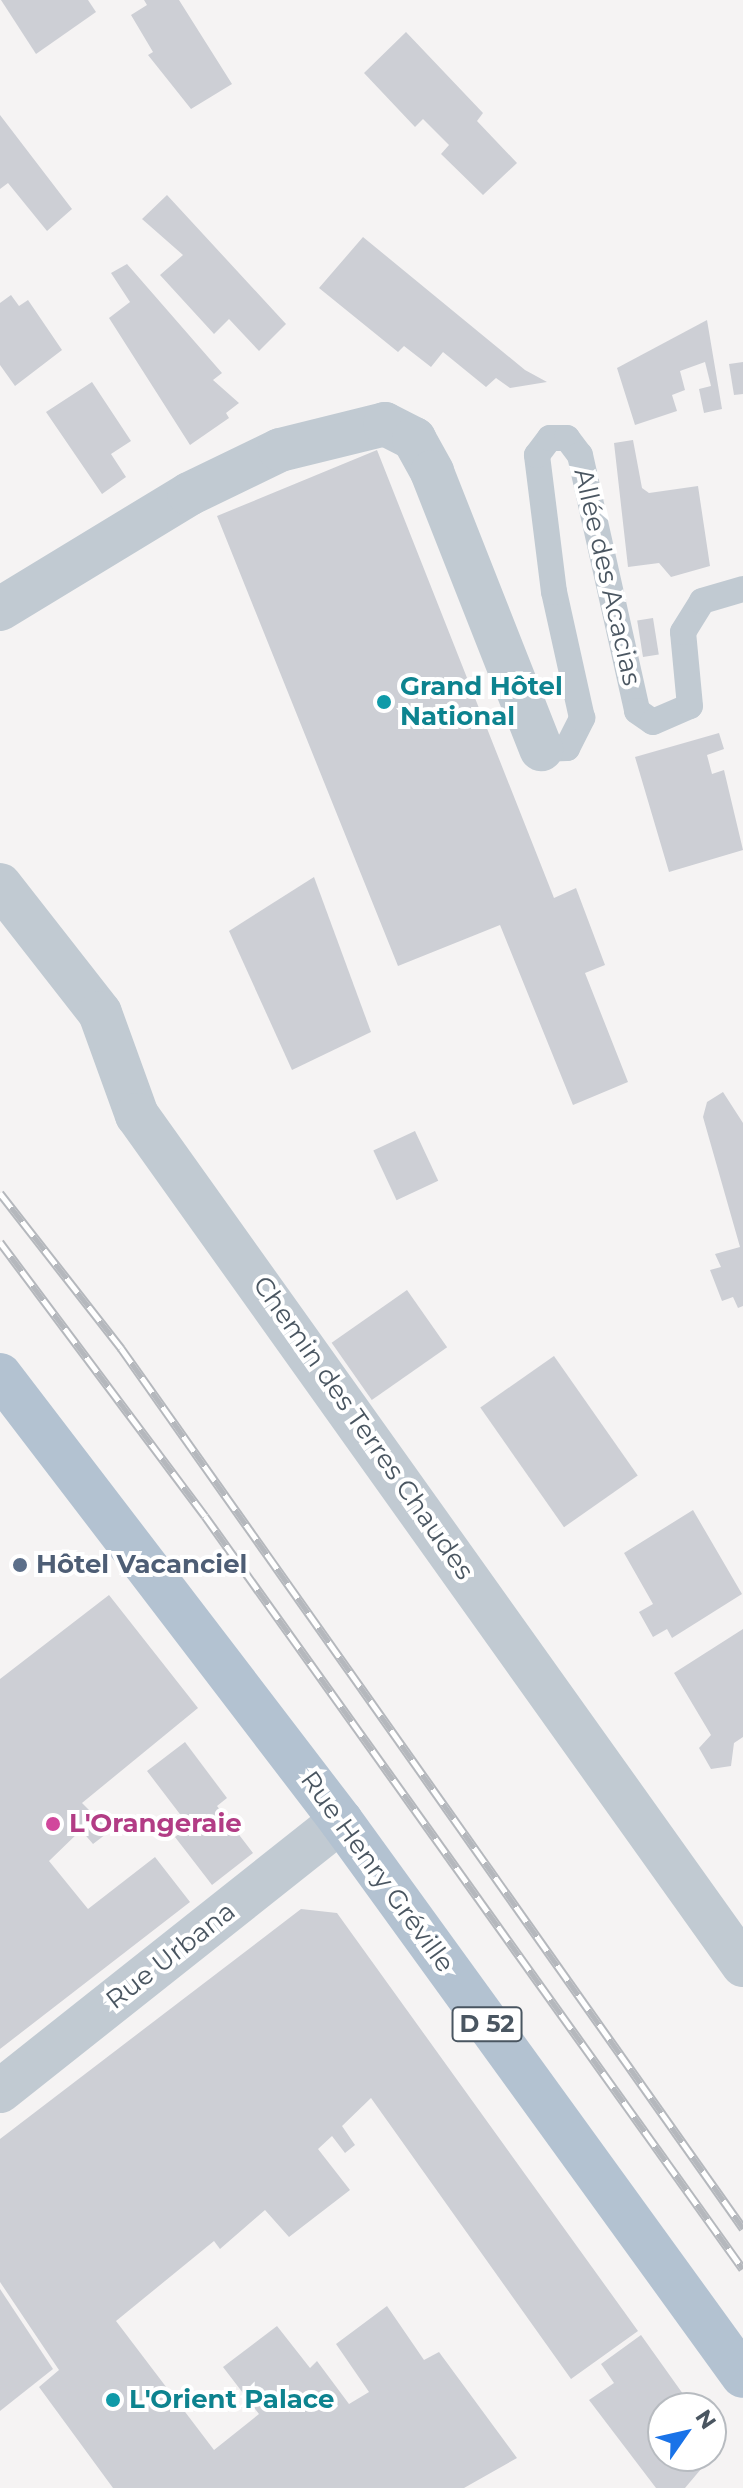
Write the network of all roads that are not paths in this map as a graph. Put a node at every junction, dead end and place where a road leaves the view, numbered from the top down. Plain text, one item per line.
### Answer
1 (743, 589) edge
2 (0, 609) edge
3 (541, 749) joint
4 (0, 885) edge
5 (0, 1375) edge
6 (341, 1821) junction
7 (743, 1965) edge
8 (0, 2091) edge
9 (743, 2376) edge

1 - 3 lane, Allée des Acacias
2 - 3 street, Allée des Acacias
4 - 7 street, Chemin des Terres Chaudes
5 - 6 main road, Rue Henry Gréville / D 52
6 - 8 street, Rue Urbana
6 - 9 main road, Rue Henry Gréville / D 52

